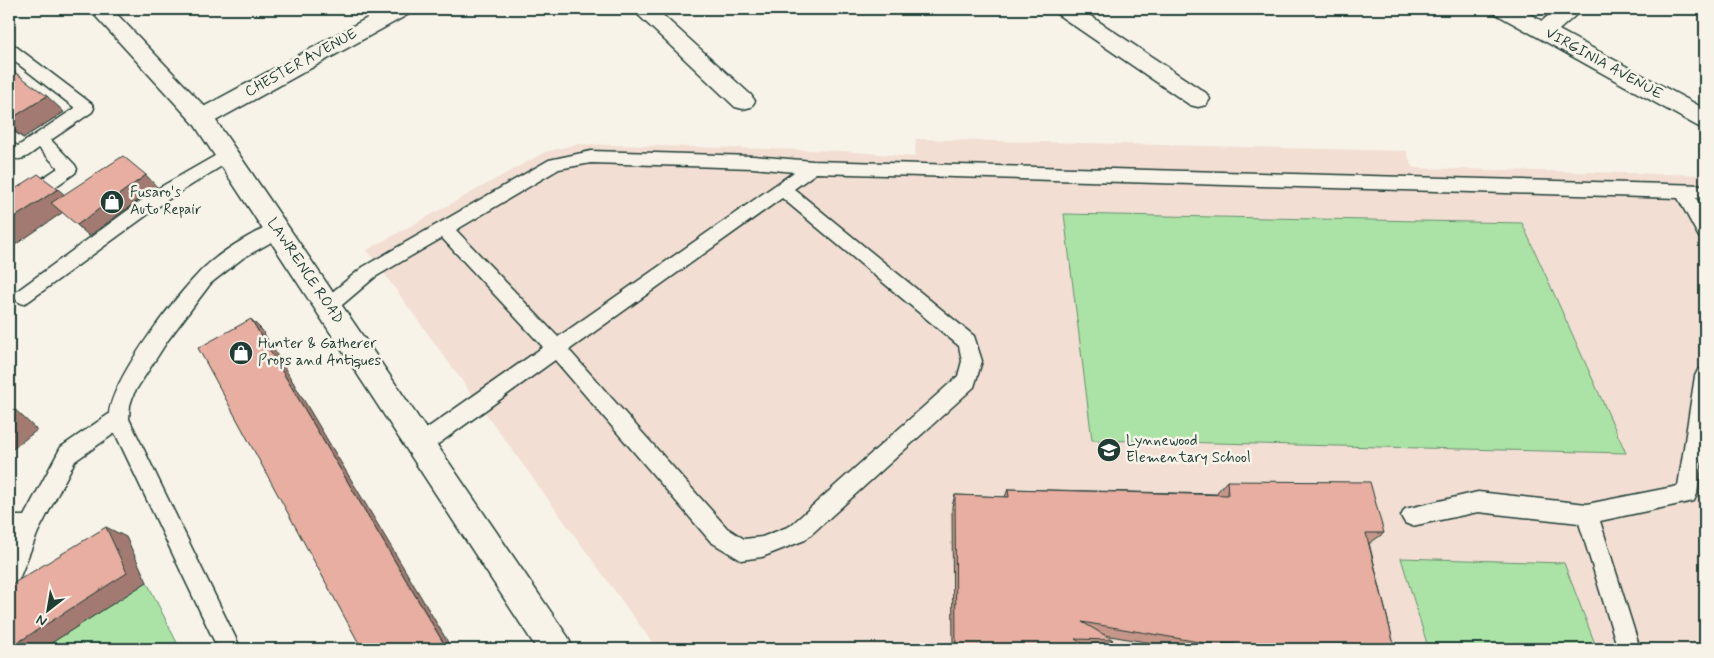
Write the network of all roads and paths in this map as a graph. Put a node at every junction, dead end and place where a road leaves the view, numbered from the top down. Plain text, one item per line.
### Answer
1 (100, 9) edge
2 (401, 9) edge
3 (643, 9) edge
4 (1065, 9) edge
5 (1504, 9) edge
6 (1569, 9) edge
7 (1544, 31) junction
8 (9, 49) edge
9 (743, 100) dead end
10 (1198, 100) dead end
11 (202, 118) junction
12 (1705, 120) edge
13 (40, 139) junction
14 (9, 148) edge
15 (227, 155) junction
16 (813, 166) junction
17 (781, 188) junction
18 (1683, 191) junction
19 (1705, 192) edge
20 (9, 210) edge
21 (278, 230) junction
22 (444, 230) junction
23 (1705, 232) edge
24 (23, 296) dead end
25 (328, 306) junction
26 (556, 348) junction
27 (1705, 376) edge
28 (119, 419) junction
29 (420, 445) junction
30 (1587, 514) junction
31 (1412, 516) dead end
32 (9, 526) edge
33 (30, 526) junction
34 (9, 576) edge
35 (230, 649) edge
36 (556, 649) edge
37 (1629, 649) edge

1 - 11 street, LAWRENCE ROAD
2 - 11 street, CHESTER AVENUE
3 - 9 street
4 - 10 street
5 - 7 street, VIRGINIA AVENUE
6 - 7 street
7 - 12 street, VIRGINIA AVENUE
8 - 13 lane
11 - 15 street, LAWRENCE ROAD
13 - 14 lane
13 - 20 lane
15 - 21 street, LAWRENCE ROAD
15 - 24 lane
16 - 17 lane
16 - 18 lane
16 - 22 lane
17 - 26 lane
17 - 26 lane
18 - 19 lane
18 - 23 lane
21 - 25 street, LAWRENCE ROAD
21 - 28 lane
22 - 25 lane
22 - 26 lane
25 - 29 street, LAWRENCE ROAD
26 - 29 lane
27 - 30 lane
28 - 33 lane
28 - 35 lane
29 - 36 street, LAWRENCE ROAD
30 - 31 lane
30 - 37 lane
32 - 33 lane
33 - 34 lane

